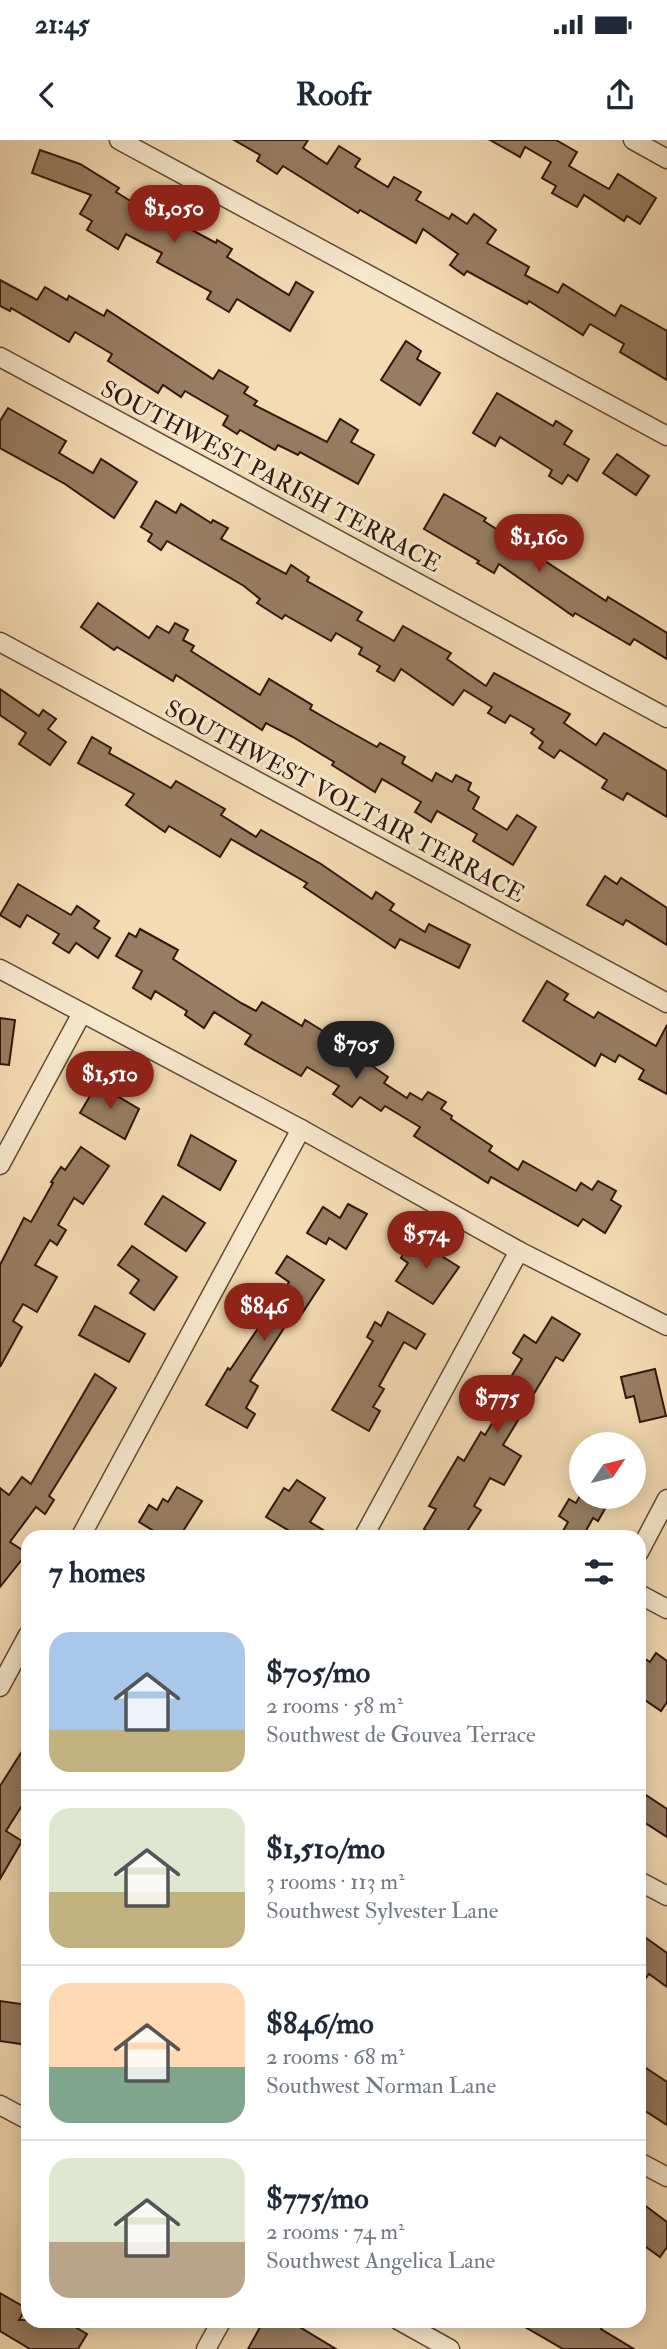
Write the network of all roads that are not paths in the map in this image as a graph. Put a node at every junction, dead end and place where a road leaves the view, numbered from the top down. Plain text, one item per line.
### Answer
1 (119, 140) edge
2 (633, 140) edge
3 (667, 159) edge
4 (0, 357) edge
5 (667, 436) edge
6 (0, 642) edge
7 (667, 718) edge
8 (0, 969) edge
9 (667, 1003) edge
10 (82, 1013) junction
11 (301, 1129) junction
12 (0, 1165) edge
13 (519, 1251) junction
14 (667, 1326) edge
15 (667, 1499) edge
16 (84, 1530) edge
17 (367, 1530) edge
18 (646, 1539) edge
19 (646, 1598) edge
20 (667, 1609) edge
21 (21, 1648) edge
22 (0, 1687) edge
23 (646, 1885) edge
24 (667, 1896) edge
25 (0, 2105) edge
26 (21, 2116) edge
27 (646, 2166) edge
28 (667, 2177) edge
29 (218, 2328) edge
30 (412, 2328) edge
31 (206, 2349) edge
32 (450, 2349) edge

1 - 5 street
2 - 3 street
4 - 7 street, SOUTHWEST PARISH TERRACE
6 - 9 street, SOUTHWEST VOLTAIR TERRACE
8 - 10 street
10 - 11 street
10 - 12 street
11 - 13 street
11 - 16 street
13 - 14 street
13 - 17 street
15 - 18 street
19 - 20 street
21 - 22 street
23 - 24 street
25 - 26 street
27 - 28 street
29 - 31 street
30 - 32 street

